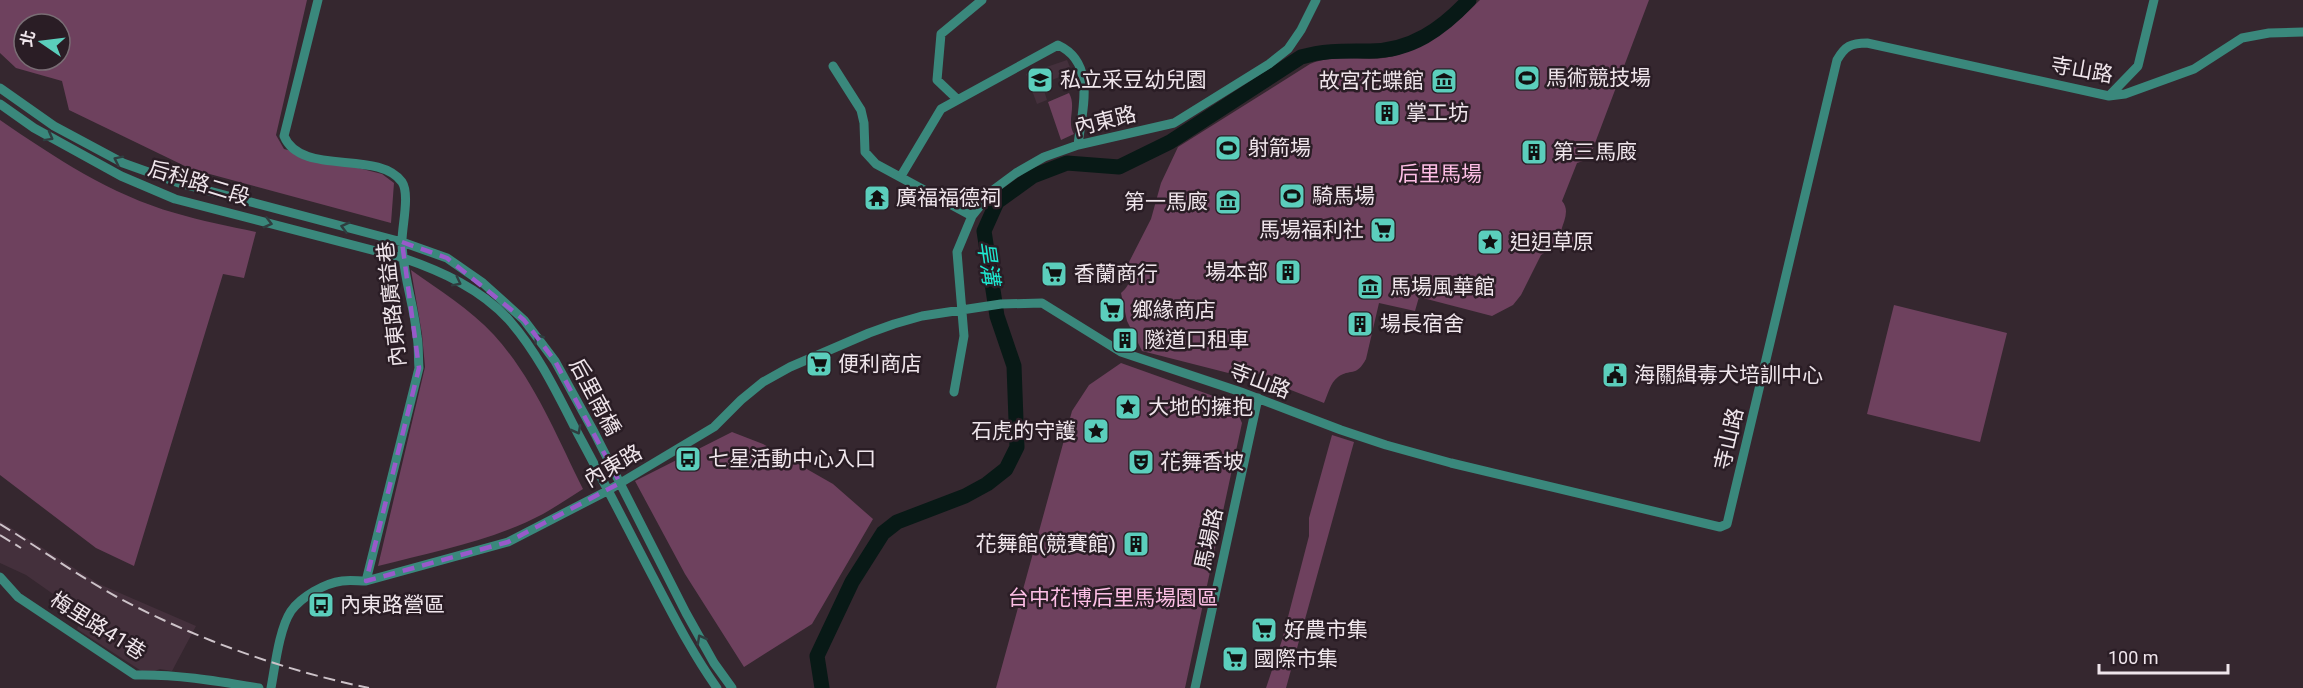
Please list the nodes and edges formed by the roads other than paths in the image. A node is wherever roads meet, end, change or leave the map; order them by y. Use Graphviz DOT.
graph roads {
  1 [pos="318,0"];
  2 [pos="982,0"];
  3 [pos="1316,0"];
  4 [pos="2154,0"];
  5 [pos="2303,32"];
  6 [pos="833,66"];
  7 [pos="0,88"];
  8 [pos="2109,96"];
  9 [pos="957,99"];
  10 [pos="0,104"];
  11 [pos="1078,145"];
  12 [pos="901,176"];
  13 [pos="972,216"];
  14 [pos="402,242"];
  15 [pos="403,258"];
  16 [pos="982,307"];
  17 [pos="961,310"];
  18 [pos="954,392"];
  19 [pos="1258,398"];
  20 [pos="0,577"];
  21 [pos="366,581"];
  22 [pos="161,677"];
  23 [pos="159,688"];
  24 [pos="259,688"];
  25 [pos="271,688"];
  26 [pos="717,688"];
  27 [pos="732,688"];
  28 [pos="1195,688"];
  1 -- 14 [label="street, 內東路廣益巷"];
  2 -- 9 [label="street"];
  3 -- 11 [label="street, 內東路"];
  4 -- 8 [label="street"];
  5 -- 8 [label="street, 寺山路"];
  6 -- 12 [label="street"];
  14 -- 7 [label="street, 后科路二段, one-way"];
  8 -- 19 [label="street, 寺山路"];
  9 -- 11 [label="street"];
  9 -- 12 [label="street"];
  10 -- 15 [label="street, 后科路二段, one-way"];
  11 -- 13 [label="street, 內東路"];
  12 -- 13 [label="street"];
  13 -- 17 [label="street, 內東路"];
  14 -- 15 [label="street, 內東路廣益巷"];
  27 -- 14 [label="street, 后里南橋, one-way"];
  15 -- 21 [label="street, 內東路廣益巷"];
  15 -- 26 [label="street, 后里南橋, one-way"];
  16 -- 17 [label="street, 內東路"];
  16 -- 19 [label="street, 寺山路"];
  17 -- 18 [label="street"];
  17 -- 21 [label="street, 內東路"];
  19 -- 28 [label="street, 馬場路"];
  20 -- 22 [label="street, 梅里路41巷"];
  21 -- 25 [label="street, 內東路"];
  22 -- 23 [label="street"];
  22 -- 24 [label="street, 梅里路41巷"];
}
